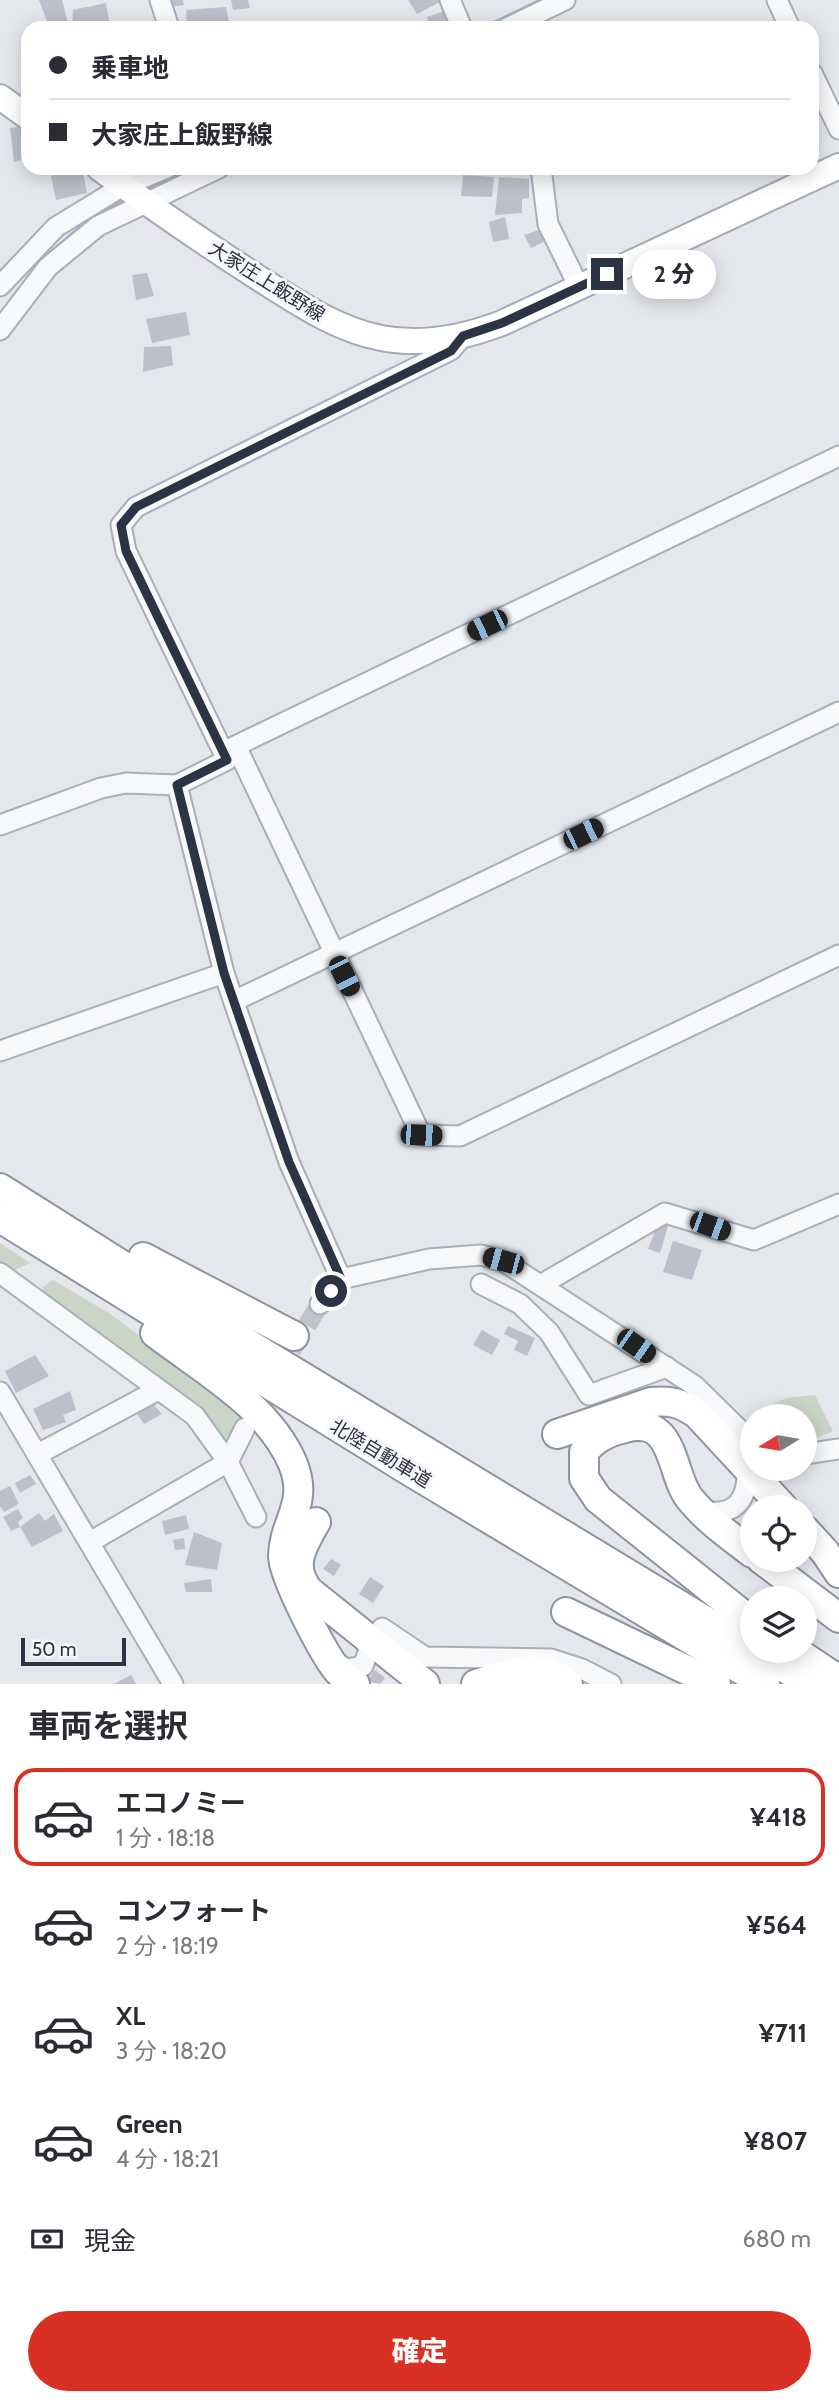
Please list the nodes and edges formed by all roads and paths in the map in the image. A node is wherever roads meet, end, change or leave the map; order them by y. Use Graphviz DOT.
graph roads {
  1 [pos="160,0"];
  2 [pos="450,0"];
  3 [pos="565,0"];
  4 [pos="777,0"];
  5 [pos="167,21"];
  6 [pos="459,21"];
  7 [pos="522,21"];
  8 [pos="787,21"];
  9 [pos="819,88"];
  10 [pos="0,97"];
  11 [pos="21,112"];
  12 [pos="839,129"];
  13 [pos="839,166"];
  14 [pos="109,175"];
  15 [pos="158,175"];
  16 [pos="196,175"];
  17 [pos="542,175"];
  18 [pos="135,194"];
  19 [pos="0,286"];
  20 [pos="579,287"];
  21 [pos="0,330"];
  22 [pos="463,336"];
  23 [pos="839,456"];
  24 [pos="839,712"];
  25 [pos="230,749"];
  26 [pos="177,785"];
  27 [pos="0,825"];
  28 [pos="333,954"];
  29 [pos="839,955"];
  30 [pos="224,973"];
  31 [pos="234,1001"];
  32 [pos="0,1051"];
  33 [pos="0,1178"];
  34 [pos="0,1188"];
  35 [pos="839,1204"];
  36 [pos="0,1218"];
  37 [pos="0,1226"];
  38 [pos="0,1273"];
  39 [pos="341,1279"];
  40 [pos="481,1284"];
  41 [pos="542,1284"];
  42 [pos="320,1304"];
  43 [pos="294,1336"];
  44 [pos="667,1367"];
  45 [pos="159,1390"];
  46 [pos="0,1392"];
  47 [pos="551,1424"];
  48 [pos="245,1428"];
  49 [pos="740,1442"];
  50 [pos="740,1448"];
  51 [pos="839,1449"];
  52 [pos="817,1452"];
  53 [pos="38,1454"];
  54 [pos="228,1462"];
  55 [pos="747,1481"];
  56 [pos="701,1511"];
  57 [pos="256,1517"];
  58 [pos="324,1530"];
  59 [pos="740,1541"];
  60 [pos="90,1542"];
  61 [pos="817,1543"];
  62 [pos="780,1572"];
  63 [pos="839,1573"];
  64 [pos="566,1612"];
  65 [pos="740,1612"];
  66 [pos="839,1618"];
  67 [pos="373,1632"];
  68 [pos="740,1641"];
  69 [pos="330,1658"];
  70 [pos="784,1663"];
  71 [pos="806,1663"];
  72 [pos="821,1680"];
  73 [pos="173,1684"];
  74 [pos="355,1684"];
  75 [pos="424,1684"];
  76 [pos="476,1684"];
  77 [pos="523,1684"];
  78 [pos="549,1684"];
  79 [pos="568,1684"];
  80 [pos="611,1684"];
  81 [pos="716,1684"];
  82 [pos="765,1684"];
  1 -- 5 [label="street"];
  2 -- 6 [label="street"];
  3 -- 7 [label="street"];
  4 -- 8 [label="street"];
  9 -- 12 [label="street"];
  10 -- 11 [label="main road"];
  13 -- 20 [label="main road, 大家庄上飯野線"];
  14 -- 18 [label="main road, 大家庄上飯野線"];
  15 -- 18 [label="street"];
  16 -- 18 [label="street"];
  17 -- 20 [label="street"];
  18 -- 19 [label="street"];
  18 -- 21 [label="street"];
  18 -- 22 [label="main road, 大家庄上飯野線"];
  20 -- 22 [label="main road, 大家庄上飯野線"];
  22 -- 25 [label="street"];
  23 -- 25 [label="street"];
  24 -- 28 [label="street"];
  25 -- 26 [label="street"];
  25 -- 28 [label="street"];
  26 -- 27 [label="street"];
  26 -- 30 [label="street"];
  28 -- 29 [label="street"];
  28 -- 31 [label="street"];
  30 -- 31 [label="street"];
  30 -- 32 [label="street"];
  31 -- 39 [label="street"];
  33 -- 43 [label="highway"];
  34 -- 68 [label="highway, 北陸自動車道"];
  35 -- 41 [label="street"];
  36 -- 82 [label="highway, 北陸自動車道"];
  37 -- 69 [label="highway"];
  38 -- 45 [label="street"];
  39 -- 41 [label="street"];
  39 -- 42 [label="street"];
  40 -- 44 [label="street"];
  41 -- 44 [label="street"];
  44 -- 49 [label="street"];
  45 -- 53 [label="street"];
  45 -- 54 [label="street"];
  46 -- 53 [label="street"];
  47 -- 50 [label="highway"];
  48 -- 54 [label="street"];
  51 -- 52 [label="street"];
  53 -- 60 [label="street"];
  54 -- 57 [label="street"];
  54 -- 60 [label="street"];
  55 -- 56 [label="street"];
  56 -- 59 [label="highway"];
  56 -- 65 [label="highway"];
  58 -- 67 [label="highway"];
  60 -- 73 [label="street"];
  61 -- 63 [label="highway"];
  62 -- 66 [label="highway"];
  64 -- 81 [label="highway"];
  67 -- 69 [label="street"];
  67 -- 75 [label="highway"];
  67 -- 80 [label="street"];
  69 -- 74 [label="highway"];
  70 -- 72 [label="highway, 北陸自動車道"];
  71 -- 72 [label="highway"];
  76 -- 79 [label="highway"];
  77 -- 78 [label="highway"];
}
